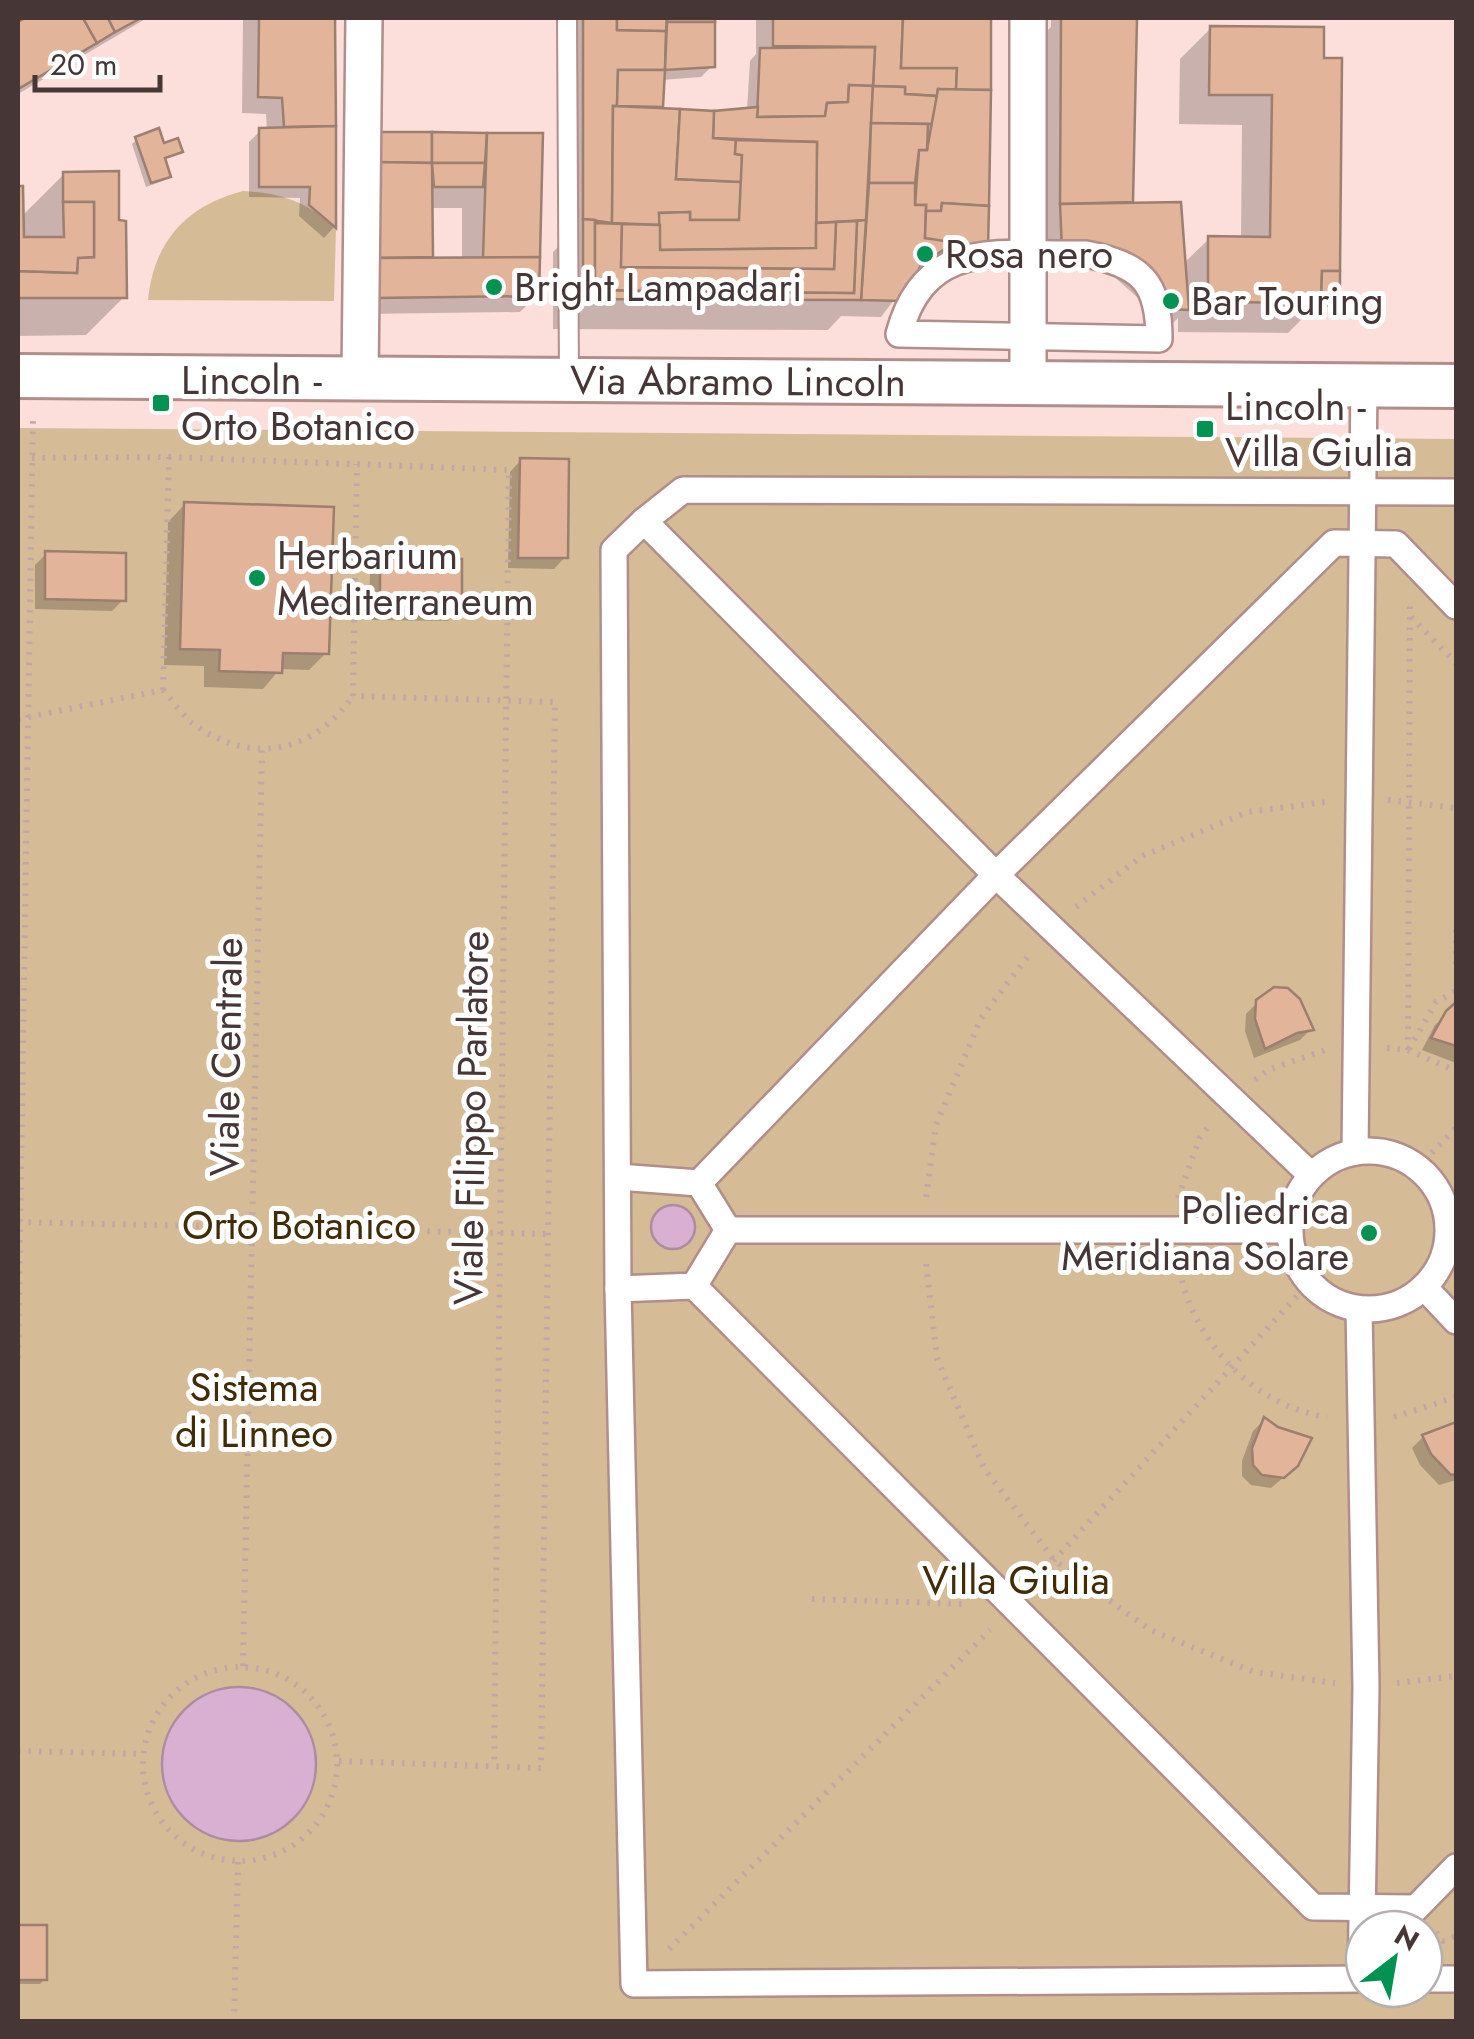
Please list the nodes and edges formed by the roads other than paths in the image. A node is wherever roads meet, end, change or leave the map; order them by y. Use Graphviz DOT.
graph roads {
  1 [pos="364,18"];
  2 [pos="567,18"];
  3 [pos="1028,18"];
  4 [pos="1026,256"];
  5 [pos="1027,334"];
  6 [pos="25,376"];
  7 [pos="360,378"];
  8 [pos="569,378"];
  9 [pos="1028,382"];
  10 [pos="1364,385"];
  11 [pos="1456,386"];
  12 [pos="1364,491"];
  13 [pos="1456,492"];
  14 [pos="644,521"];
  15 [pos="1364,544"];
  16 [pos="1456,606"];
  17 [pos="996,875"];
  18 [pos="1355,1152"];
  19 [pos="1311,1175"];
  20 [pos="618,1178"];
  21 [pos="698,1183"];
  22 [pos="1452,1229"];
  23 [pos="728,1230"];
  24 [pos="1289,1230"];
  25 [pos="694,1286"];
  26 [pos="1424,1287"];
  27 [pos="618,1289"];
  28 [pos="1359,1309"];
  29 [pos="1456,1322"];
  30 [pos="1456,1868"];
  31 [pos="1361,1906"];
  32 [pos="1361,1909"];
  33 [pos="1344,1979"];
  1 -- 7 [label="street"];
  2 -- 8 [label="lane"];
  3 -- 4 [label="street"];
  4 -- 5 [label="street"];
  4 -- 5 [label="street"];
  4 -- 5 [label="street"];
  5 -- 9 [label="street"];
  6 -- 7 [label="street, Via Abramo Lincoln"];
  7 -- 8 [label="street, Via Abramo Lincoln"];
  8 -- 9 [label="street, Via Abramo Lincoln"];
  9 -- 10 [label="street, Via Abramo Lincoln"];
  10 -- 11 [label="street, Via Abramo Lincoln"];
  10 -- 12 [label="street"];
  12 -- 13 [label="street"];
  12 -- 14 [label="street"];
  12 -- 15 [label="street"];
  14 -- 17 [label="street"];
  14 -- 20 [label="street"];
  15 -- 16 [label="street"];
  15 -- 17 [label="street"];
  15 -- 18 [label="street"];
  17 -- 19 [label="street"];
  17 -- 21 [label="street"];
  18 -- 19 [label="street"];
  18 -- 22 [label="street"];
  19 -- 24 [label="street"];
  20 -- 21 [label="street"];
  20 -- 27 [label="street"];
  21 -- 23 [label="street"];
  22 -- 26 [label="street"];
  23 -- 24 [label="street"];
  23 -- 25 [label="street"];
  24 -- 28 [label="street"];
  25 -- 27 [label="street"];
  25 -- 31 [label="street"];
  26 -- 28 [label="street"];
  26 -- 29 [label="street"];
  27 -- 33 [label="street"];
  28 -- 31 [label="street"];
  30 -- 31 [label="street"];
  31 -- 32 [label="street"];
}
